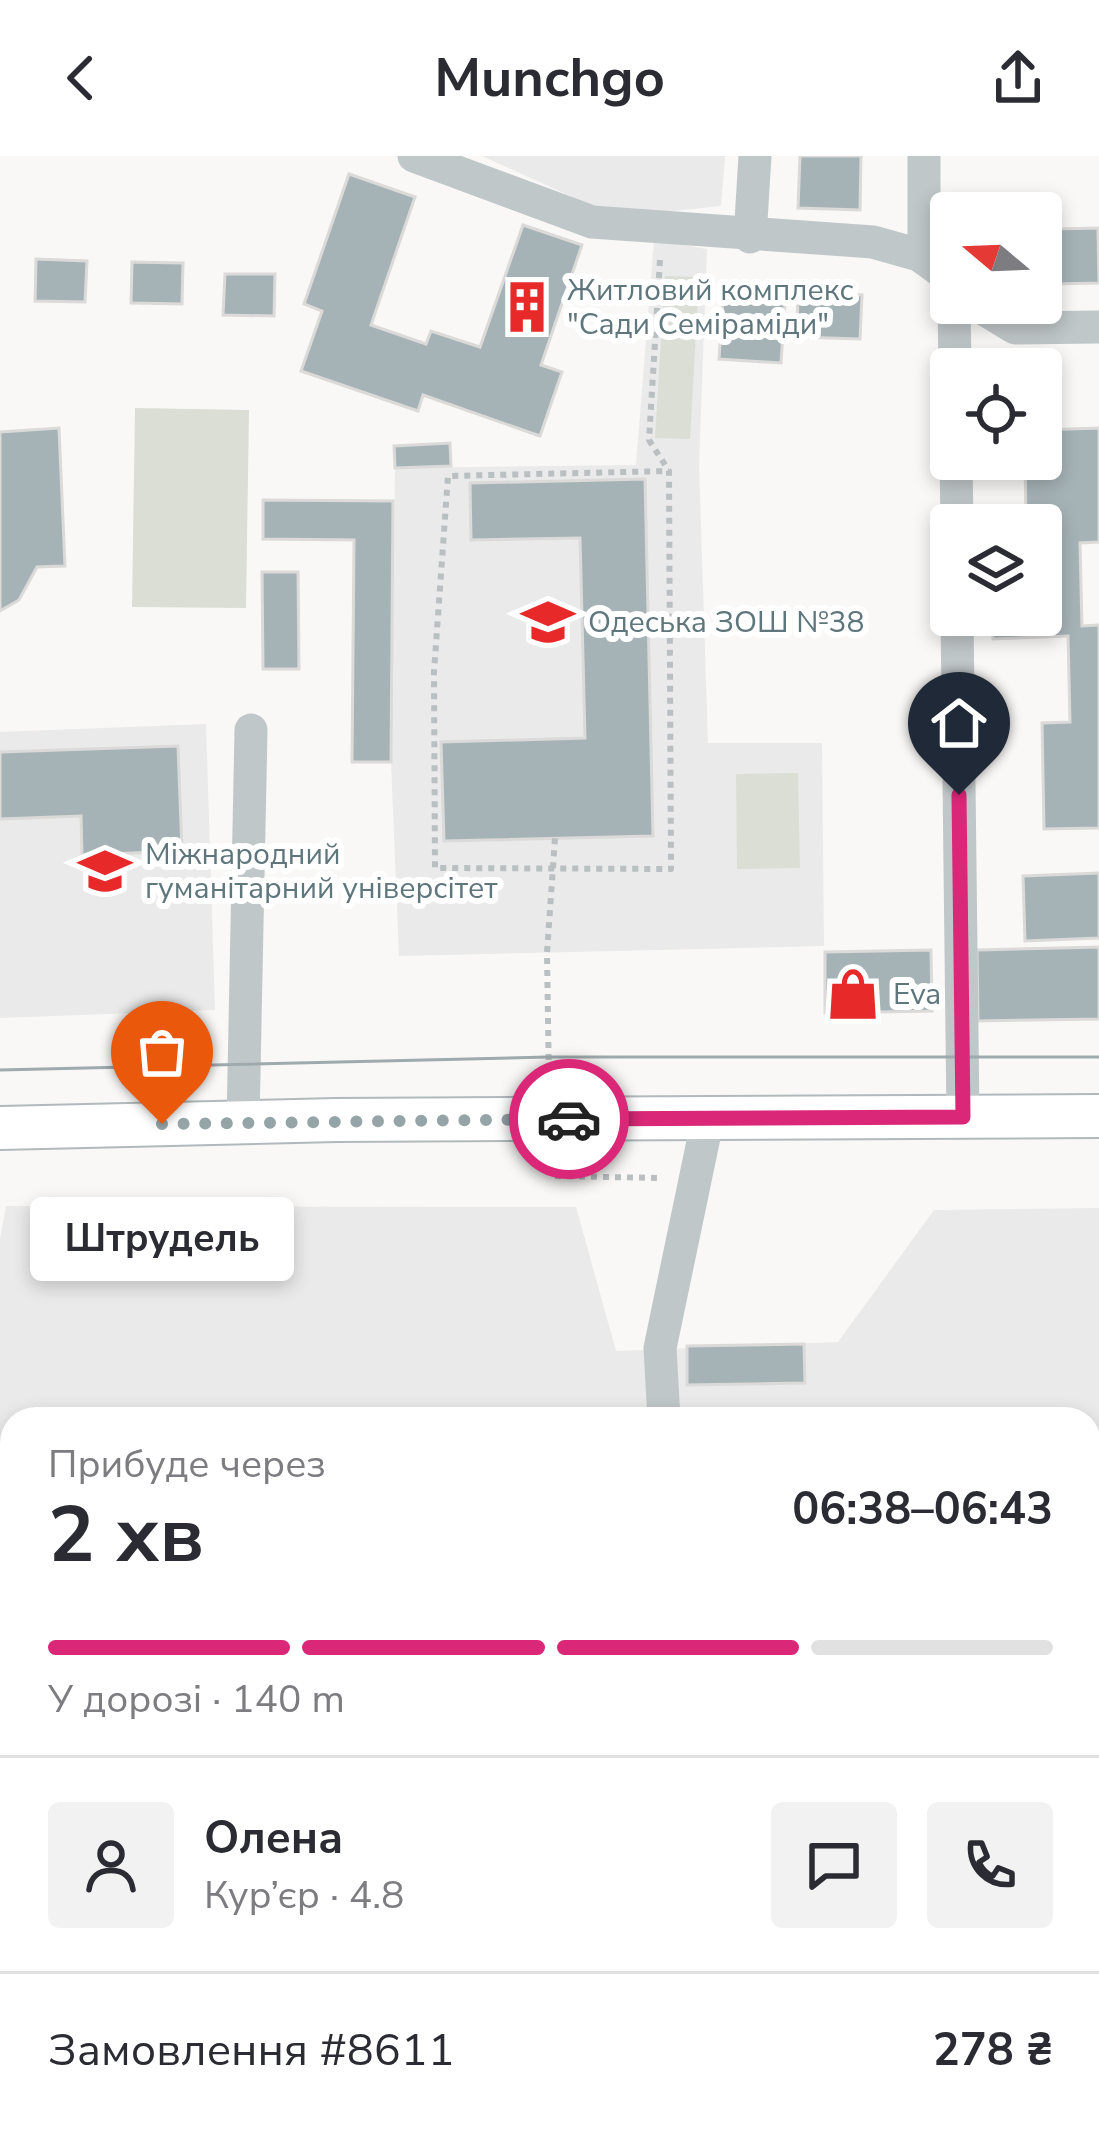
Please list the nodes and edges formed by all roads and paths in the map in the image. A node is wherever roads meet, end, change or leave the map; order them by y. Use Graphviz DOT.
graph roads {
  1 [pos="414,156"];
  2 [pos="755,156"];
  3 [pos="924,156"];
  4 [pos="930,204"];
  5 [pos="677,227"];
  6 [pos="750,237"];
  7 [pos="930,265"];
  8 [pos="1008,324"];
  9 [pos="1099,327"];
  10 [pos="669,471"];
  11 [pos="958,636"];
  12 [pos="251,730"];
  13 [pos="555,838"];
  14 [pos="552,873"];
  15 [pos="1099,1116"];
  16 [pos="963,1117"];
  17 [pos="708,1118"];
  18 [pos="550,1119"];
  19 [pos="243,1122"];
  20 [pos="0,1128"];
  21 [pos="696,1178"];
  22 [pos="663,1407"];
  1 -- 5 [label="street"];
  2 -- 6 [label="street"];
  3 -- 4 [label="street"];
  5 -- 6 [label="street"];
  5 -- 10 [label="path"];
  6 -- 7 [label="street"];
  8 -- 9 [label="street"];
  10 -- 14 [label="path"];
  10 -- 14 [label="path"];
  11 -- 16 [label="street"];
  12 -- 19 [label="street"];
  13 -- 14 [label="path"];
  14 -- 18 [label="path"];
  15 -- 16 [label="main road"];
  16 -- 17 [label="main road"];
  17 -- 18 [label="main road"];
  17 -- 21 [label="street"];
  18 -- 19 [label="main road"];
  18 -- 21 [label="path"];
  19 -- 20 [label="main road"];
  21 -- 22 [label="street"];
}
